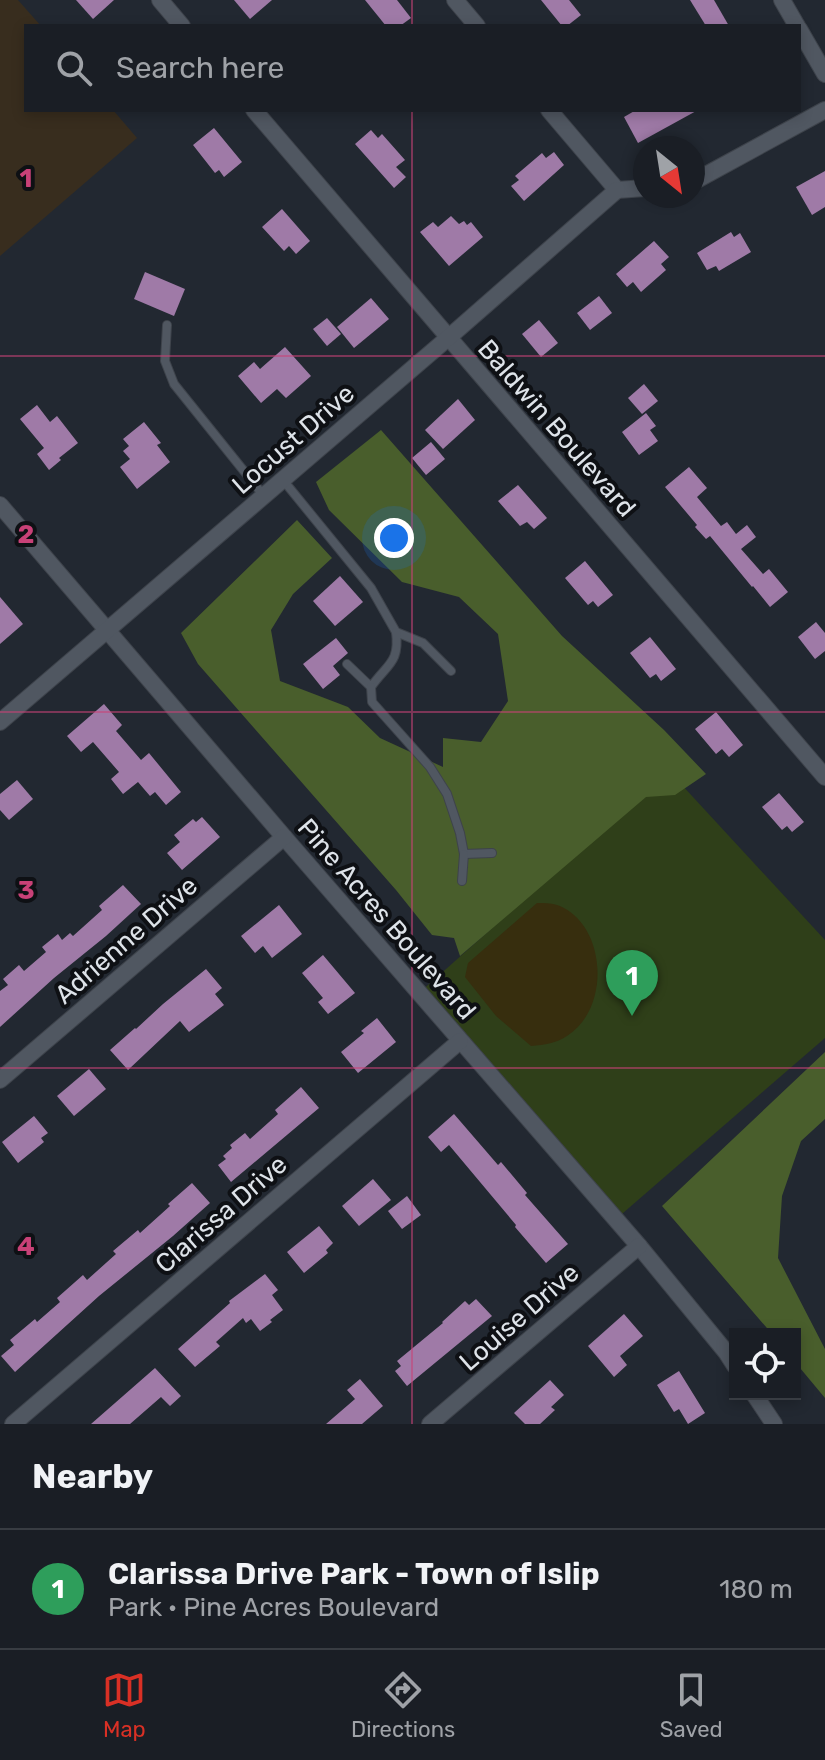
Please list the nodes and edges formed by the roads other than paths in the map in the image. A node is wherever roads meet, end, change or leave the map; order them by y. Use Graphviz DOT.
graph roads {
  1 [pos="160,0"];
  2 [pos="455,0"];
  3 [pos="782,0"];
  4 [pos="180,24"];
  5 [pos="475,24"];
  6 [pos="796,24"];
  7 [pos="801,33"];
  8 [pos="825,74"];
  9 [pos="825,110"];
  10 [pos="256,112"];
  11 [pos="551,112"];
  12 [pos="705,175"];
  13 [pos="633,189"];
  14 [pos="617,190"];
  15 [pos="167,325"];
  16 [pos="448,338"];
  17 [pos="283,479"];
  18 [pos="264,496"];
  19 [pos="0,505"];
  20 [pos="107,630"];
  21 [pos="396,632"];
  22 [pos="347,664"];
  23 [pos="451,671"];
  24 [pos="371,687"];
  25 [pos="0,722"];
  26 [pos="825,777"];
  27 [pos="284,837"];
  28 [pos="492,853"];
  29 [pos="464,854"];
  30 [pos="462,881"];
  31 [pos="460,1041"];
  32 [pos="0,1080"];
  33 [pos="639,1246"];
  34 [pos="729,1357"];
  35 [pos="758,1400"];
  36 [pos="13,1424"];
  37 [pos="430,1424"];
  38 [pos="774,1424"];
  1 -- 4 [label="street"];
  2 -- 5 [label="street"];
  3 -- 6 [label="street"];
  7 -- 8 [label="street"];
  9 -- 12 [label="street"];
  10 -- 16 [label="street, Baldwin Boulevard"];
  11 -- 14 [label="street"];
  13 -- 14 [label="street"];
  14 -- 16 [label="street, Locust Drive"];
  15 -- 18 [label="lane"];
  16 -- 17 [label="street, Locust Drive"];
  16 -- 26 [label="street, Baldwin Boulevard"];
  17 -- 18 [label="street, Locust Drive"];
  17 -- 21 [label="lane"];
  18 -- 20 [label="street, Locust Drive"];
  19 -- 20 [label="street, Pine Acres Boulevard"];
  20 -- 25 [label="street, Locust Drive"];
  20 -- 27 [label="street, Pine Acres Boulevard"];
  21 -- 23 [label="lane"];
  21 -- 24 [label="lane"];
  22 -- 24 [label="lane"];
  24 -- 29 [label="lane"];
  27 -- 31 [label="street, Pine Acres Boulevard"];
  27 -- 32 [label="street, Adrienne Drive"];
  28 -- 29 [label="lane"];
  29 -- 30 [label="lane"];
  31 -- 33 [label="street, Pine Acres Boulevard"];
  31 -- 36 [label="street, Clarissa Drive"];
  33 -- 34 [label="street, Pine Acres Boulevard"];
  33 -- 37 [label="street, Louise Drive"];
  35 -- 38 [label="street"];
}
